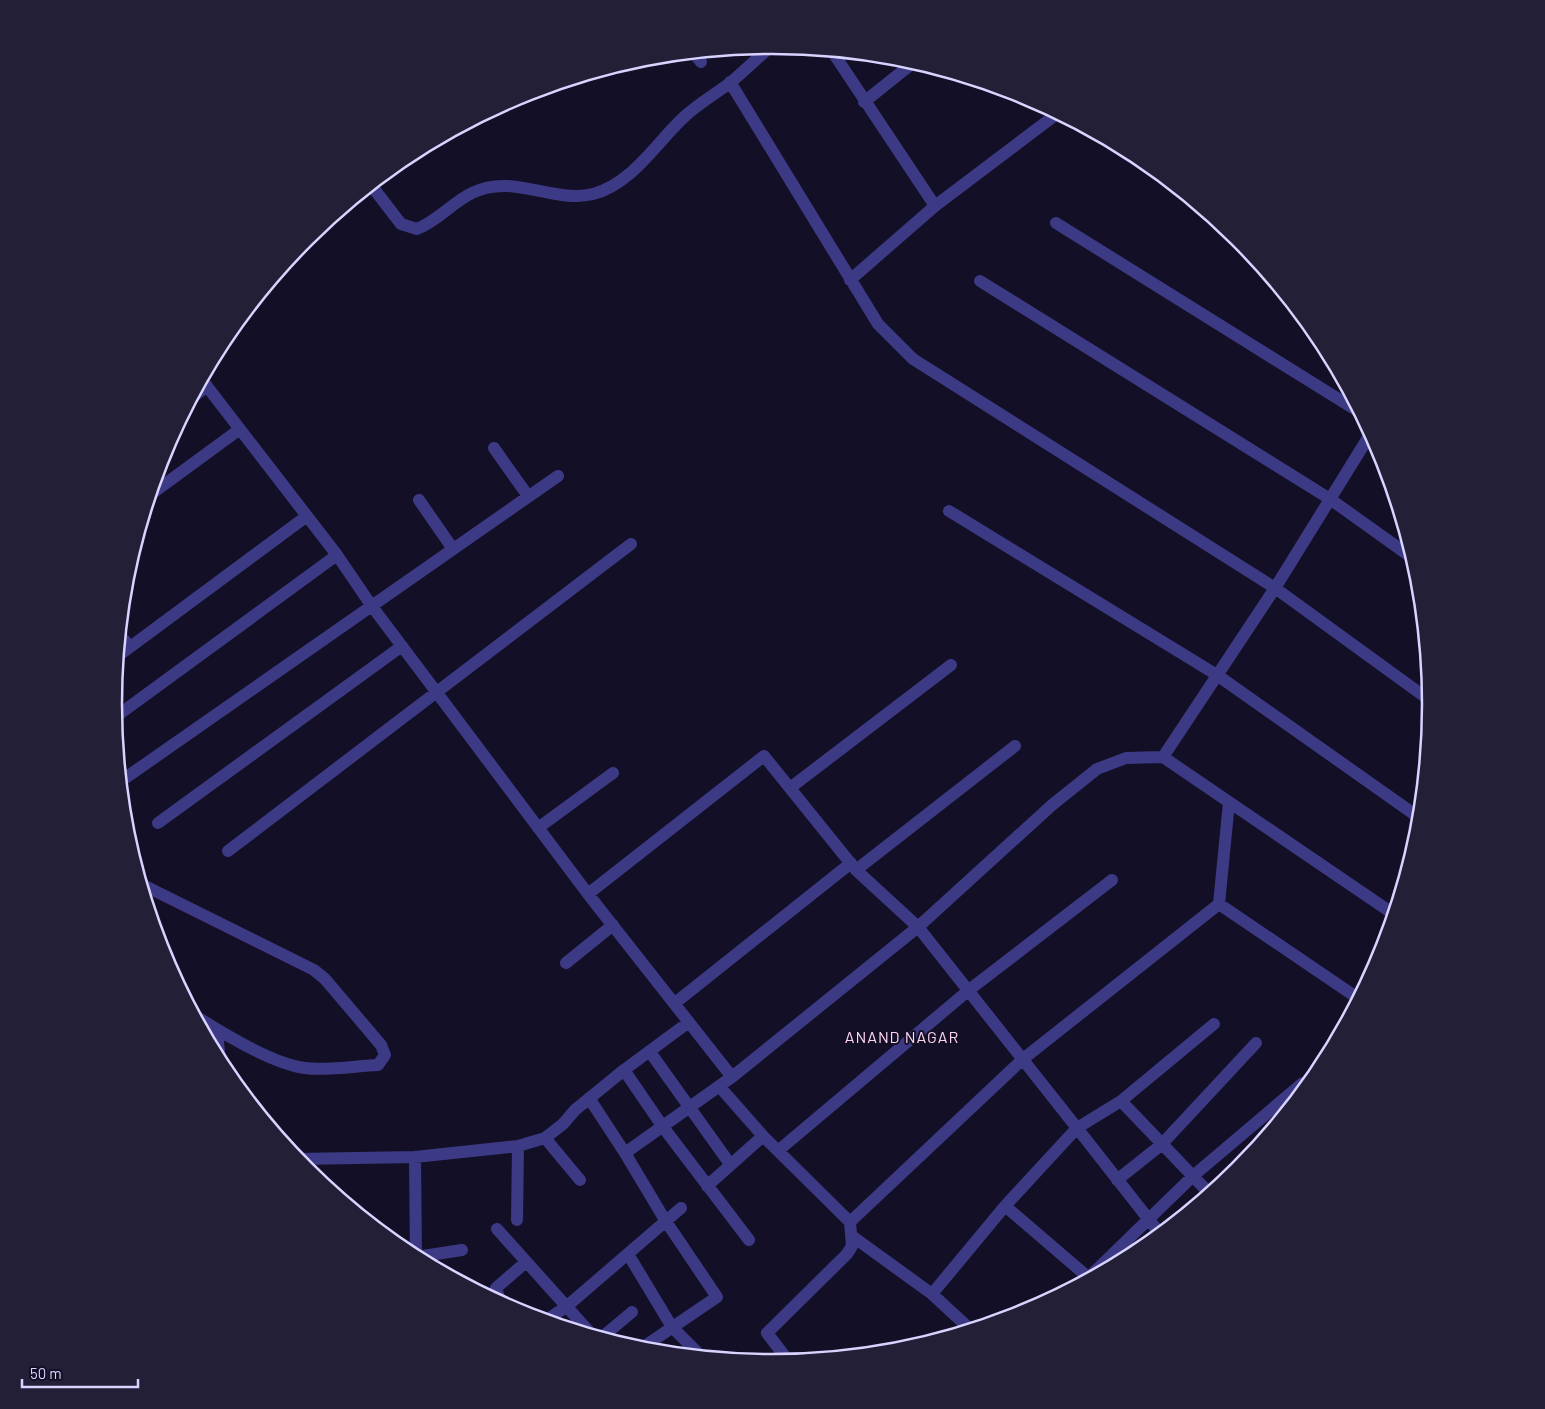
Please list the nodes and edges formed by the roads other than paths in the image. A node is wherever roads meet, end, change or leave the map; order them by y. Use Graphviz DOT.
graph roads {
  1 [pos="762,54"];
  2 [pos="836,57"];
  3 [pos="907,68"];
  4 [pos="730,82"];
  5 [pos="864,102"];
  6 [pos="1052,117"];
  7 [pos="374,189"];
  8 [pos="935,206"];
  9 [pos="1056,223"];
  10 [pos="850,280"];
  11 [pos="980,281"];
  12 [pos="206,384"];
  13 [pos="1350,406"];
  14 [pos="240,429"];
  15 [pos="1367,440"];
  16 [pos="494,448"];
  17 [pos="558,476"];
  18 [pos="158,489"];
  19 [pos="528,496"];
  20 [pos="1330,499"];
  21 [pos="419,500"];
  22 [pos="949,511"];
  23 [pos="307,516"];
  24 [pos="631,544"];
  25 [pos="453,549"];
  26 [pos="1405,553"];
  27 [pos="337,555"];
  28 [pos="1276,588"];
  29 [pos="371,605"];
  30 [pos="125,641"];
  31 [pos="402,646"];
  32 [pos="130,647"];
  33 [pos="124,652"];
  34 [pos="951,665"];
  35 [pos="1218,675"];
  36 [pos="436,690"];
  37 [pos="1423,695"];
  38 [pos="122,712"];
  39 [pos="1015,746"];
  40 [pos="1162,757"];
  41 [pos="613,773"];
  42 [pos="126,777"];
  43 [pos="790,788"];
  44 [pos="1229,802"];
  45 [pos="1414,814"];
  46 [pos="158,823"];
  47 [pos="538,828"];
  48 [pos="228,851"];
  49 [pos="853,867"];
  50 [pos="1112,880"];
  51 [pos="148,888"];
  52 [pos="588,894"];
  53 [pos="1219,904"];
  54 [pos="1390,911"];
  55 [pos="613,926"];
  56 [pos="918,927"];
  57 [pos="566,963"];
  58 [pos="969,990"];
  59 [pos="1354,996"];
  60 [pos="675,1003"];
  61 [pos="205,1022"];
  62 [pos="689,1022"];
  63 [pos="1214,1024"];
  64 [pos="217,1030"];
  65 [pos="1256,1043"];
  66 [pos="218,1045"];
  67 [pos="650,1052"];
  68 [pos="1023,1059"];
  69 [pos="624,1070"];
  70 [pos="732,1077"];
  71 [pos="1300,1085"];
  72 [pos="719,1086"];
  73 [pos="589,1098"];
  74 [pos="1121,1101"];
  75 [pos="690,1107"];
  76 [pos="663,1127"];
  77 [pos="1077,1128"];
  78 [pos="763,1136"];
  79 [pos="545,1138"];
  80 [pos="1160,1145"];
  81 [pos="518,1146"];
  82 [pos="778,1150"];
  83 [pos="626,1153"];
  84 [pos="415,1156"];
  85 [pos="306,1159"];
  86 [pos="730,1164"];
  87 [pos="1193,1176"];
  88 [pos="580,1180"];
  89 [pos="1117,1180"];
  90 [pos="707,1186"];
  91 [pos="1206,1190"];
  92 [pos="1005,1206"];
  93 [pos="681,1208"];
  94 [pos="517,1220"];
  95 [pos="665,1220"];
  96 [pos="1149,1221"];
  97 [pos="850,1222"];
  98 [pos="496,1228"];
  99 [pos="1157,1230"];
  100 [pos="852,1236"];
  101 [pos="749,1240"];
  102 [pos="416,1249"];
  103 [pos="462,1250"];
  104 [pos="628,1254"];
  105 [pos="426,1255"];
  106 [pos="526,1262"];
  107 [pos="1100,1267"];
  108 [pos="1082,1276"];
  109 [pos="498,1294"];
  110 [pos="932,1294"];
  111 [pos="566,1307"];
  112 [pos="632,1312"];
  113 [pos="551,1317"];
  114 [pos="966,1326"];
  115 [pos="584,1327"];
  116 [pos="672,1327"];
  117 [pos="606,1334"];
  118 [pos="648,1343"];
  119 [pos="696,1351"];
  120 [pos="784,1355"];
  1 -- 4 [label="street"];
  2 -- 5 [label="street"];
  3 -- 5 [label="street"];
  4 -- 7 [label="street"];
  4 -- 10 [label="street"];
  5 -- 8 [label="street"];
  6 -- 8 [label="street"];
  8 -- 10 [label="street"];
  9 -- 13 [label="street"];
  10 -- 28 [label="street"];
  11 -- 20 [label="street"];
  12 -- 14 [label="street"];
  14 -- 18 [label="street"];
  14 -- 23 [label="street"];
  15 -- 20 [label="street"];
  16 -- 19 [label="street"];
  17 -- 19 [label="street"];
  19 -- 25 [label="street"];
  20 -- 26 [label="street"];
  20 -- 28 [label="street"];
  21 -- 25 [label="street"];
  22 -- 35 [label="street"];
  23 -- 27 [label="street"];
  23 -- 32 [label="street"];
  24 -- 36 [label="street"];
  25 -- 29 [label="street"];
  27 -- 29 [label="street"];
  27 -- 38 [label="street"];
  28 -- 35 [label="street"];
  28 -- 37 [label="street"];
  29 -- 31 [label="street"];
  29 -- 42 [label="street"];
  30 -- 32 [label="street"];
  31 -- 36 [label="street"];
  31 -- 46 [label="street"];
  32 -- 33 [label="street"];
  34 -- 43 [label="street"];
  35 -- 40 [label="street"];
  35 -- 45 [label="street"];
  36 -- 47 [label="street"];
  36 -- 48 [label="street"];
  39 -- 49 [label="street"];
  40 -- 44 [label="street"];
  40 -- 56 [label="street"];
  41 -- 47 [label="street"];
  43 -- 49 [label="street"];
  43 -- 52 [label="street"];
  44 -- 53 [label="street"];
  44 -- 54 [label="street"];
  47 -- 52 [label="street"];
  49 -- 56 [label="street"];
  49 -- 60 [label="street"];
  50 -- 58 [label="street"];
  51 -- 64 [label="street"];
  52 -- 55 [label="street"];
  53 -- 59 [label="street"];
  53 -- 68 [label="street"];
  55 -- 57 [label="street"];
  55 -- 60 [label="street"];
  56 -- 58 [label="street"];
  56 -- 70 [label="street"];
  58 -- 68 [label="street"];
  58 -- 82 [label="street"];
  60 -- 62 [label="street"];
  61 -- 64 [label="street"];
  62 -- 67 [label="street"];
  62 -- 70 [label="street"];
  63 -- 74 [label="street"];
  64 -- 66 [label="street"];
  65 -- 80 [label="street"];
  67 -- 69 [label="street"];
  67 -- 75 [label="street"];
  68 -- 77 [label="street"];
  68 -- 97 [label="street"];
  69 -- 73 [label="street"];
  69 -- 76 [label="street"];
  70 -- 72 [label="street"];
  71 -- 87 [label="street"];
  72 -- 75 [label="street"];
  72 -- 78 [label="street"];
  73 -- 79 [label="street"];
  73 -- 83 [label="street"];
  74 -- 77 [label="street"];
  74 -- 80 [label="street"];
  75 -- 76 [label="street"];
  75 -- 86 [label="street"];
  76 -- 83 [label="street"];
  76 -- 90 [label="street"];
  77 -- 89 [label="street"];
  77 -- 92 [label="street"];
  78 -- 82 [label="street"];
  78 -- 86 [label="street"];
  79 -- 81 [label="street"];
  79 -- 88 [label="street"];
  80 -- 87 [label="street"];
  80 -- 89 [label="street"];
  81 -- 84 [label="street"];
  81 -- 94 [label="street"];
  82 -- 97 [label="street"];
  83 -- 95 [label="street"];
  84 -- 85 [label="street"];
  84 -- 102 [label="street"];
  86 -- 90 [label="street"];
  87 -- 91 [label="street"];
  87 -- 96 [label="street"];
  89 -- 96 [label="street"];
  90 -- 101 [label="street"];
  92 -- 108 [label="street"];
  92 -- 110 [label="street"];
  93 -- 95 [label="street"];
  95 -- 104 [label="street"];
  95 -- 116 [label="street"];
  96 -- 99 [label="street"];
  96 -- 107 [label="street"];
  97 -- 100 [label="street"];
  98 -- 106 [label="street"];
  100 -- 110 [label="street"];
  100 -- 120 [label="street"];
  103 -- 105 [label="street"];
  104 -- 111 [label="street"];
  104 -- 116 [label="street"];
  106 -- 109 [label="street"];
  106 -- 111 [label="street"];
  110 -- 114 [label="street"];
  111 -- 113 [label="street"];
  111 -- 115 [label="street"];
  112 -- 117 [label="street"];
  116 -- 118 [label="street"];
  116 -- 119 [label="street"];
}
